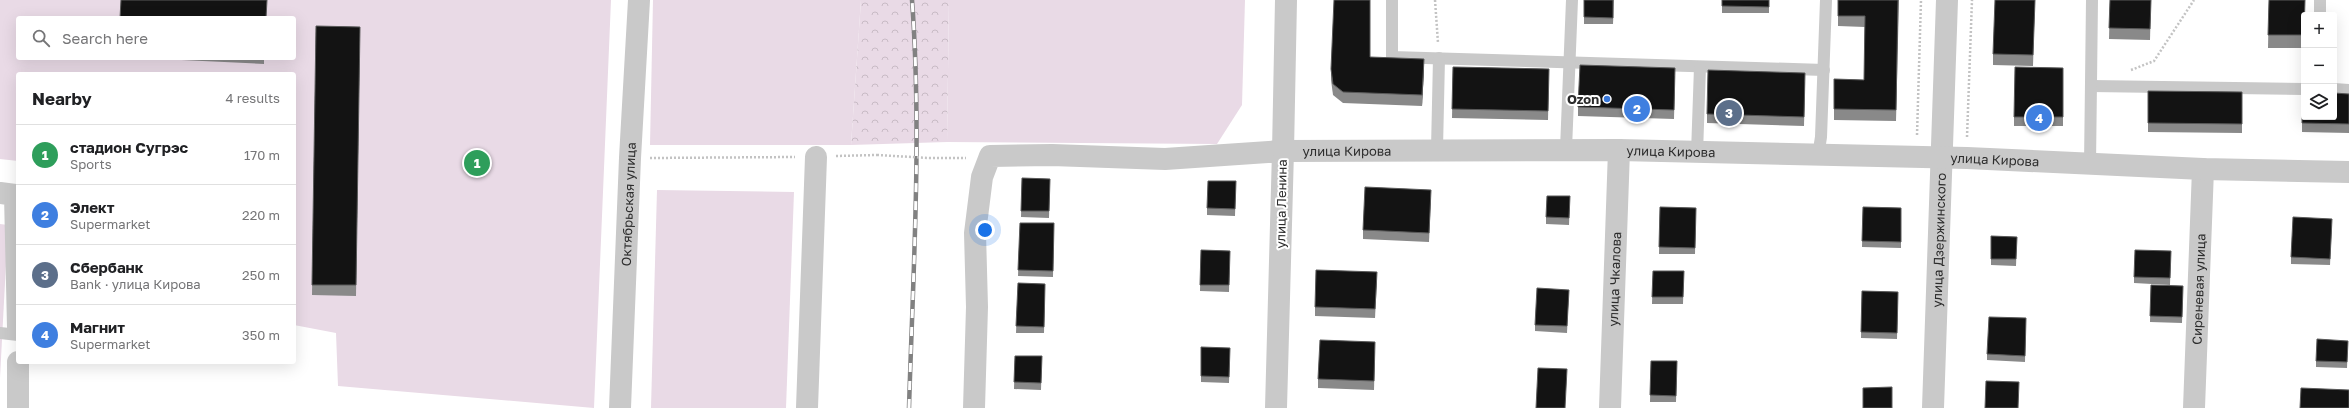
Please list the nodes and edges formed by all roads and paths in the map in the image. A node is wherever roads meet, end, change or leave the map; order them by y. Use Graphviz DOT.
graph roads {
  1 [pos="639,0"];
  2 [pos="1286,0"];
  3 [pos="1392,0"];
  4 [pos="1435,0"];
  5 [pos="1572,0"];
  6 [pos="1826,0"];
  7 [pos="1921,0"];
  8 [pos="1947,0"];
  9 [pos="1972,0"];
  10 [pos="2092,0"];
  11 [pos="2194,0"];
  12 [pos="2320,0"];
  13 [pos="2320,12"];
  14 [pos="1439,58"];
  15 [pos="1570,62"];
  16 [pos="1700,67"];
  17 [pos="1824,70"];
  18 [pos="2126,72"];
  19 [pos="2091,86"];
  20 [pos="2301,89"];
  21 [pos="2337,90"];
  22 [pos="2349,90"];
  23 [pos="1437,149"];
  24 [pos="1566,149"];
  25 [pos="1619,150"];
  26 [pos="1282,151"];
  27 [pos="1697,153"];
  28 [pos="1818,156"];
  29 [pos="816,157"];
  30 [pos="1916,157"];
  31 [pos="630,158"];
  32 [pos="967,158"];
  33 [pos="1940,158"];
  34 [pos="1967,158"];
  35 [pos="2090,165"];
  36 [pos="2203,169"];
  37 [pos="2349,172"];
  38 [pos="0,193"];
  39 [pos="16,261"];
  40 [pos="0,333"];
  41 [pos="16,335"];
  42 [pos="18,364"];
  43 [pos="18,408"];
  44 [pos="620,408"];
  45 [pos="807,408"];
  46 [pos="974,408"];
  47 [pos="1276,408"];
  48 [pos="1610,408"];
  49 [pos="1933,408"];
  50 [pos="2194,408"];
  1 -- 31 [label="street, Октябрьская улица"];
  2 -- 26 [label="street, улица Ленина"];
  3 -- 14 [label="lane"];
  4 -- 14 [label="path"];
  5 -- 15 [label="lane"];
  6 -- 17 [label="lane"];
  7 -- 30 [label="path"];
  8 -- 33 [label="street, улица Дзержинского"];
  9 -- 34 [label="path"];
  10 -- 19 [label="lane"];
  11 -- 18 [label="path"];
  12 -- 13 [label="lane"];
  14 -- 15 [label="lane"];
  14 -- 23 [label="lane"];
  15 -- 16 [label="lane"];
  15 -- 24 [label="lane"];
  16 -- 17 [label="lane"];
  16 -- 27 [label="lane"];
  17 -- 28 [label="lane"];
  19 -- 20 [label="lane"];
  19 -- 35 [label="lane"];
  21 -- 22 [label="lane"];
  23 -- 24 [label="street, улица Кирова"];
  23 -- 26 [label="street, улица Кирова"];
  24 -- 25 [label="street, улица Кирова"];
  25 -- 27 [label="street, улица Кирова"];
  25 -- 48 [label="street, улица Чкалова"];
  26 -- 46 [label="street, улица Кирова"];
  26 -- 47 [label="street, улица Ленина"];
  27 -- 28 [label="street, улица Кирова"];
  28 -- 30 [label="street, улица Кирова"];
  29 -- 31 [label="path"];
  29 -- 32 [label="path, bridge"];
  29 -- 45 [label="street"];
  30 -- 33 [label="street, улица Кирова"];
  31 -- 44 [label="street, Октябрьская улица"];
  33 -- 34 [label="street, улица Кирова"];
  33 -- 49 [label="street, улица Дзержинского"];
  34 -- 35 [label="street, улица Кирова"];
  35 -- 36 [label="street, улица Кирова"];
  36 -- 37 [label="street, улица Кирова"];
  36 -- 50 [label="street, Сиреневая улица"];
  38 -- 39 [label="street"];
  40 -- 41 [label="lane"];
  42 -- 43 [label="street"];
}
